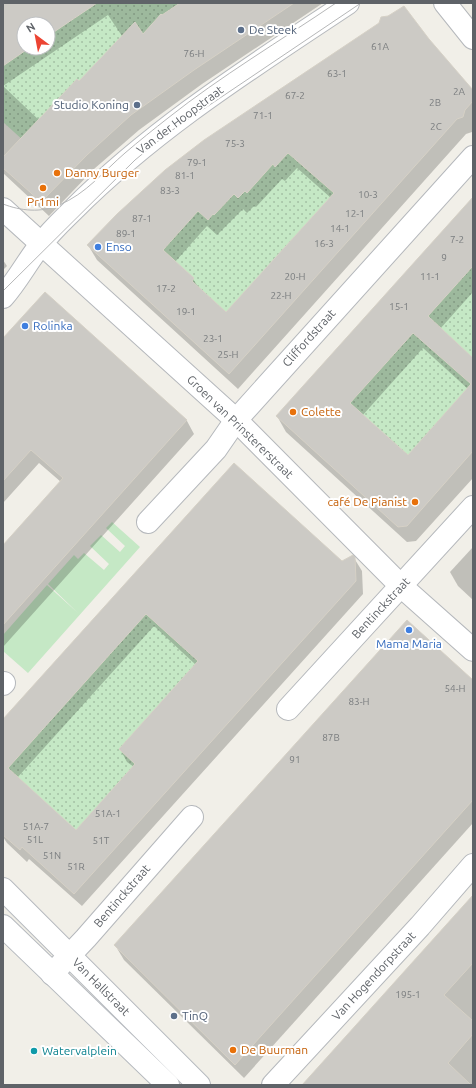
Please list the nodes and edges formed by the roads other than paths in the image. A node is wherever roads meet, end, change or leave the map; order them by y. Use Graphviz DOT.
graph roads {
  1 [pos="348,3"];
  2 [pos="446,3"];
  3 [pos="473,38"];
  4 [pos="473,157"];
  5 [pos="3,209"];
  6 [pos="42,243"];
  7 [pos="3,297"];
  8 [pos="236,420"];
  9 [pos="473,507"];
  10 [pos="148,522"];
  11 [pos="401,586"];
  12 [pos="473,650"];
  13 [pos="288,709"];
  14 [pos="192,817"];
  15 [pos="473,865"];
  16 [pos="3,889"];
  17 [pos="3,926"];
  18 [pos="70,956"];
  19 [pos="52,974"];
  20 [pos="168,1085"];
  21 [pos="199,1085"];
  22 [pos="273,1085"];
  1 -- 6 [label="street, Van der Hoopstraat"];
  2 -- 3 [label="street"];
  4 -- 8 [label="street, Cliffordstraat"];
  5 -- 6 [label="street, Groen van Prinstererstraat"];
  6 -- 7 [label="street, Van der Hoopstraat"];
  6 -- 8 [label="street, Groen van Prinstererstraat"];
  8 -- 10 [label="street, Cliffordstraat"];
  8 -- 11 [label="street, Groen van Prinstererstraat"];
  9 -- 11 [label="street, Bentinckstraat"];
  11 -- 12 [label="street, Groen van Prinstererstraat"];
  11 -- 13 [label="street, Bentinckstraat"];
  14 -- 18 [label="street, Bentinckstraat"];
  15 -- 22 [label="street, Van Hogendorpstraat"];
  16 -- 18 [label="street, Van Hallstraat"];
  17 -- 19 [label="street, Van Hallstraat"];
  18 -- 19 [label="street, Bentinckstraat"];
  18 -- 21 [label="street, Van Hallstraat"];
  19 -- 20 [label="street, Van Hallstraat"];
}
